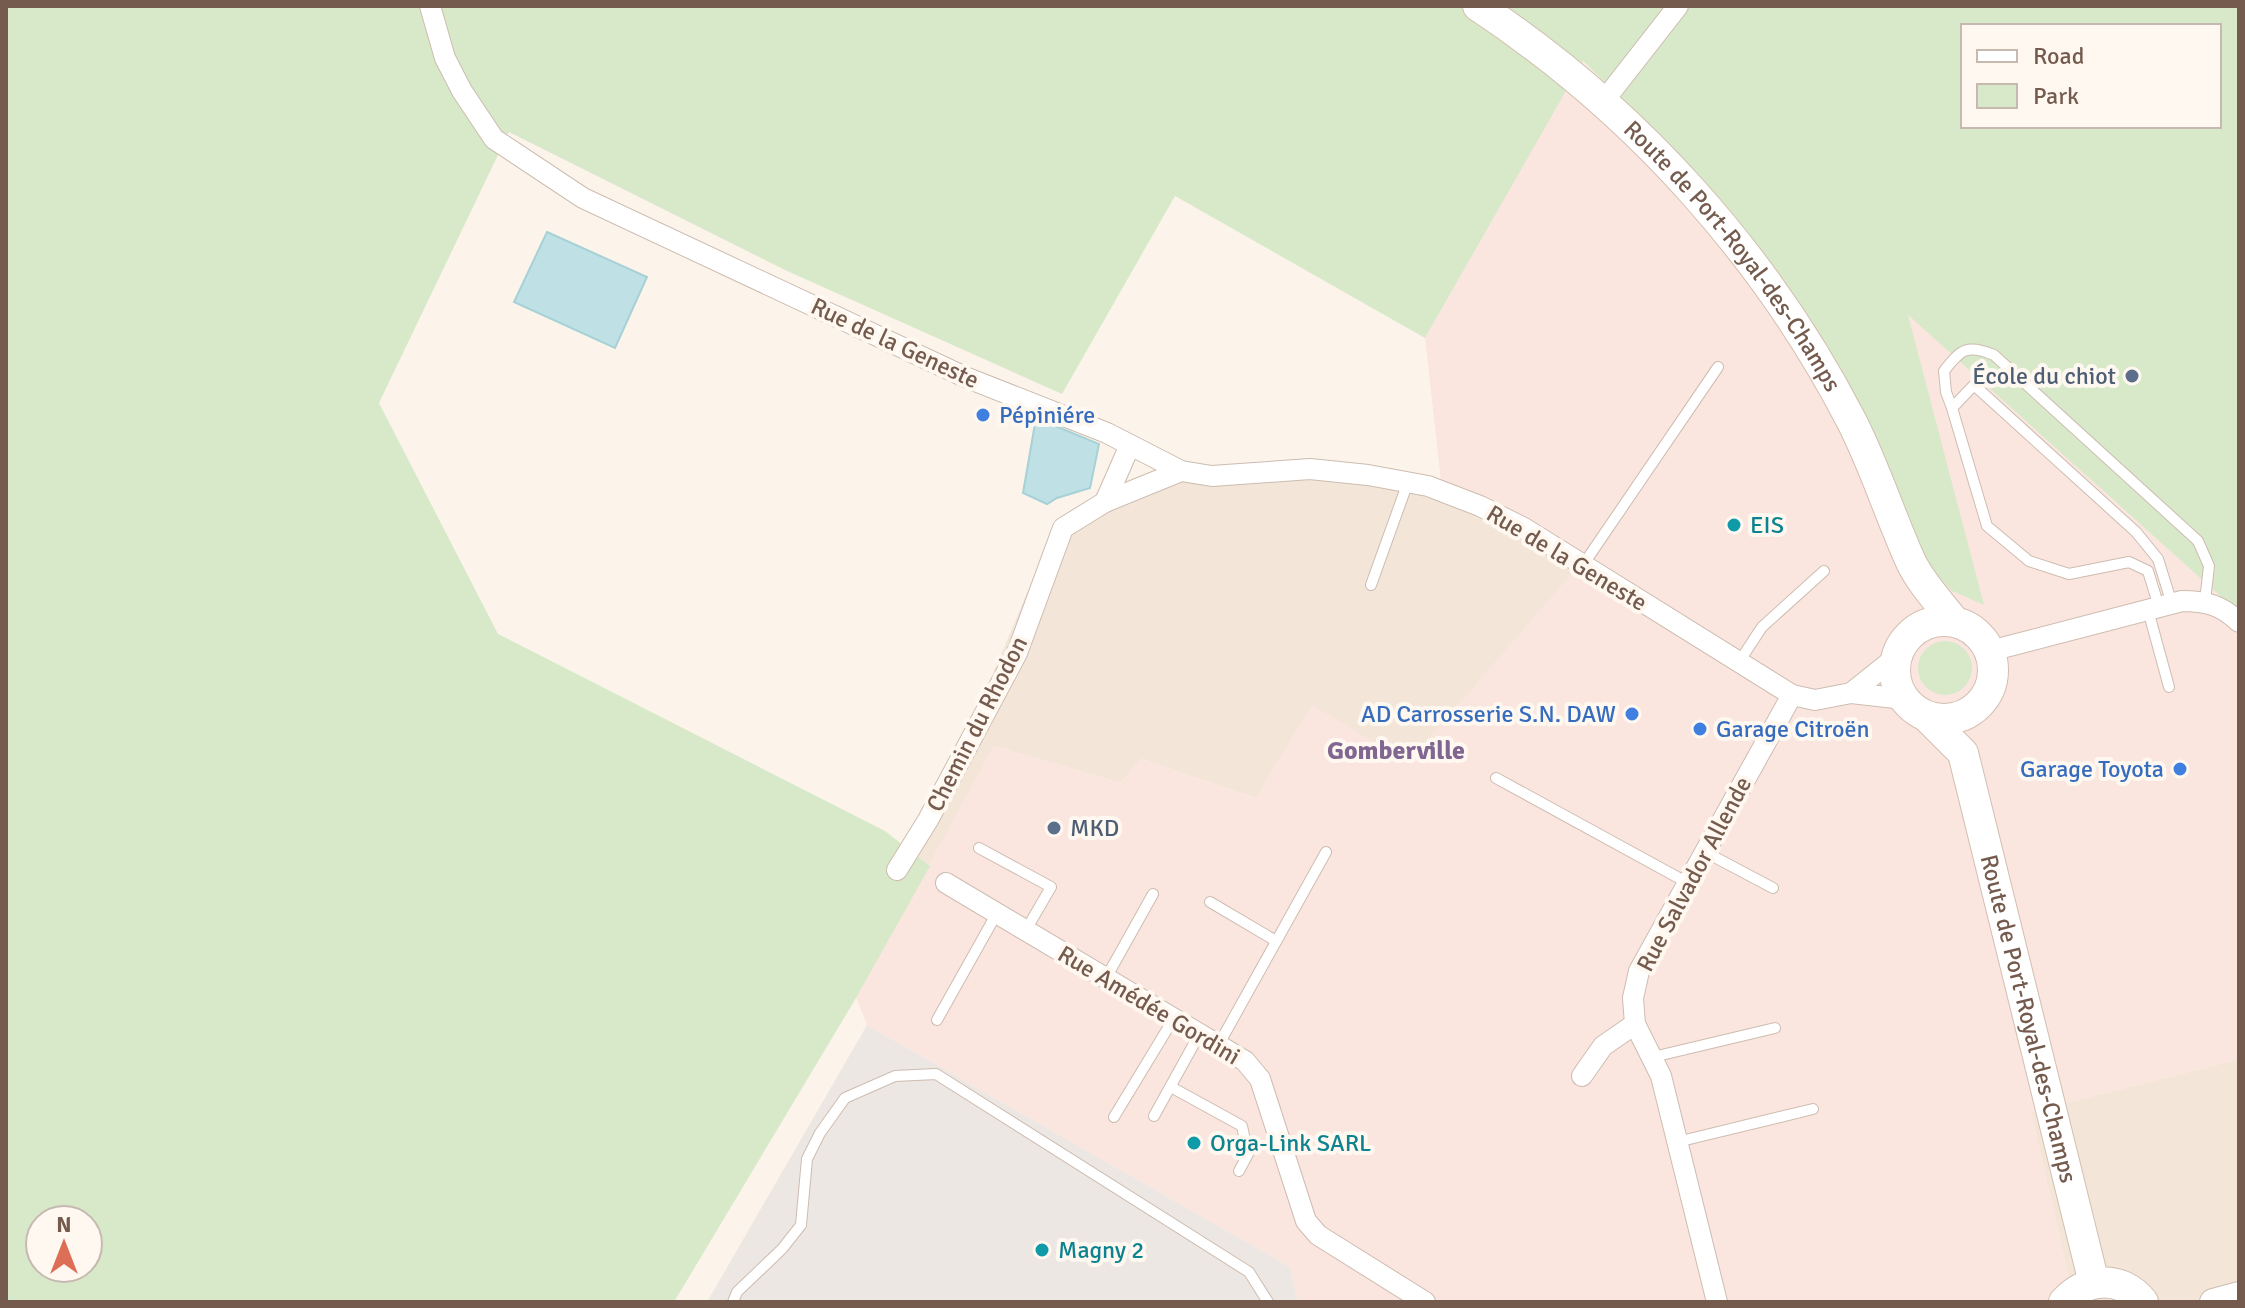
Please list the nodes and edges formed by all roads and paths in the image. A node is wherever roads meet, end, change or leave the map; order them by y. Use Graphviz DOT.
graph roads {
  1 [pos="430,6"];
  2 [pos="1478,6"];
  3 [pos="1678,6"];
  4 [pos="1603,102"];
  5 [pos="1718,367"];
  6 [pos="1952,408"];
  7 [pos="1130,445"];
  8 [pos="1181,471"];
  9 [pos="1408,482"];
  10 [pos="1105,502"];
  11 [pos="1912,564"];
  12 [pos="1583,565"];
  13 [pos="1824,571"];
  14 [pos="1371,585"];
  15 [pos="2205,601"];
  16 [pos="2160,607"];
  17 [pos="1954,621"];
  18 [pos="2239,622"];
  19 [pos="1904,645"];
  20 [pos="1990,651"];
  21 [pos="1739,662"];
  22 [pos="2169,687"];
  23 [pos="1851,693"];
  24 [pos="1792,695"];
  25 [pos="1915,707"];
  26 [pos="1977,707"];
  27 [pos="1963,753"];
  28 [pos="1496,778"];
  29 [pos="979,848"];
  30 [pos="1326,852"];
  31 [pos="1705,852"];
  32 [pos="897,870"];
  33 [pos="946,883"];
  34 [pos="1688,883"];
  35 [pos="1773,888"];
  36 [pos="1153,894"];
  37 [pos="1210,902"];
  38 [pos="997,913"];
  39 [pos="1026,930"];
  40 [pos="1276,941"];
  41 [pos="1106,978"];
  42 [pos="1174,1018"];
  43 [pos="937,1020"];
  44 [pos="1635,1024"];
  45 [pos="1775,1028"];
  46 [pos="1200,1033"];
  47 [pos="1219,1044"];
  48 [pos="1653,1057"];
  49 [pos="1582,1076"];
  50 [pos="1171,1087"];
  51 [pos="1813,1109"];
  52 [pos="1154,1116"];
  53 [pos="1114,1117"];
  54 [pos="1677,1142"];
  55 [pos="1239,1171"];
  56 [pos="2094,1283"];
  57 [pos="2239,1295"];
  58 [pos="733,1302"];
  59 [pos="1268,1302"];
  60 [pos="1425,1302"];
  61 [pos="1717,1302"];
  62 [pos="2064,1302"];
  63 [pos="2143,1302"];
  64 [pos="2213,1302"];
  1 -- 7 [label="street, Rue de la Geneste"];
  2 -- 4 [label="main road, Route de Port-Royal-des-Champs"];
  3 -- 4 [label="street"];
  4 -- 11 [label="main road, Route de Port-Royal-des-Champs"];
  5 -- 12 [label="lane"];
  6 -- 15 [label="lane"];
  6 -- 16 [label="lane"];
  6 -- 16 [label="lane"];
  7 -- 8 [label="street, Rue de la Geneste"];
  7 -- 10 [label="street"];
  8 -- 9 [label="street, Rue de la Geneste"];
  8 -- 10 [label="street, Chemin du Rhodon"];
  9 -- 12 [label="street, Rue de la Geneste"];
  9 -- 14 [label="lane"];
  10 -- 32 [label="street, Chemin du Rhodon"];
  11 -- 17 [label="main road, Route de Port-Royal-des-Champs"];
  11 -- 19 [label="main road, Route de Port-Royal-des-Champs"];
  12 -- 21 [label="street, Rue de la Geneste"];
  13 -- 21 [label="lane"];
  15 -- 16 [label="street"];
  15 -- 18 [label="street"];
  16 -- 20 [label="street"];
  16 -- 22 [label="lane"];
  17 -- 19 [label="main road"];
  17 -- 20 [label="main road"];
  19 -- 23 [label="street"];
  19 -- 25 [label="main road"];
  20 -- 26 [label="main road"];
  21 -- 24 [label="street, Rue de la Geneste"];
  23 -- 24 [label="street"];
  23 -- 25 [label="street"];
  24 -- 31 [label="street, Rue Salvador Allende"];
  25 -- 26 [label="main road"];
  25 -- 27 [label="main road"];
  26 -- 27 [label="main road"];
  27 -- 56 [label="main road, Route de Port-Royal-des-Champs"];
  28 -- 34 [label="lane"];
  29 -- 39 [label="lane"];
  30 -- 40 [label="lane"];
  31 -- 34 [label="street, Rue Salvador Allende"];
  31 -- 35 [label="lane"];
  33 -- 38 [label="street, Rue Amédée Gordini"];
  34 -- 44 [label="street, Rue Salvador Allende"];
  36 -- 41 [label="lane"];
  37 -- 40 [label="lane"];
  38 -- 39 [label="street, Rue Amédée Gordini"];
  38 -- 43 [label="lane"];
  39 -- 41 [label="street, Rue Amédée Gordini"];
  40 -- 47 [label="lane"];
  41 -- 42 [label="street, Rue Amédée Gordini"];
  42 -- 46 [label="street, Rue Amédée Gordini"];
  42 -- 53 [label="lane"];
  44 -- 48 [label="street"];
  44 -- 49 [label="street"];
  45 -- 48 [label="lane"];
  46 -- 47 [label="street, Rue Amédée Gordini"];
  46 -- 50 [label="lane"];
  47 -- 60 [label="street, Rue Amédée Gordini"];
  48 -- 54 [label="street"];
  50 -- 52 [label="lane"];
  50 -- 55 [label="lane"];
  51 -- 54 [label="lane"];
  54 -- 61 [label="street"];
  56 -- 62 [label="main road"];
  56 -- 63 [label="main road"];
  57 -- 64 [label="street"];
  58 -- 59 [label="lane"];
}
